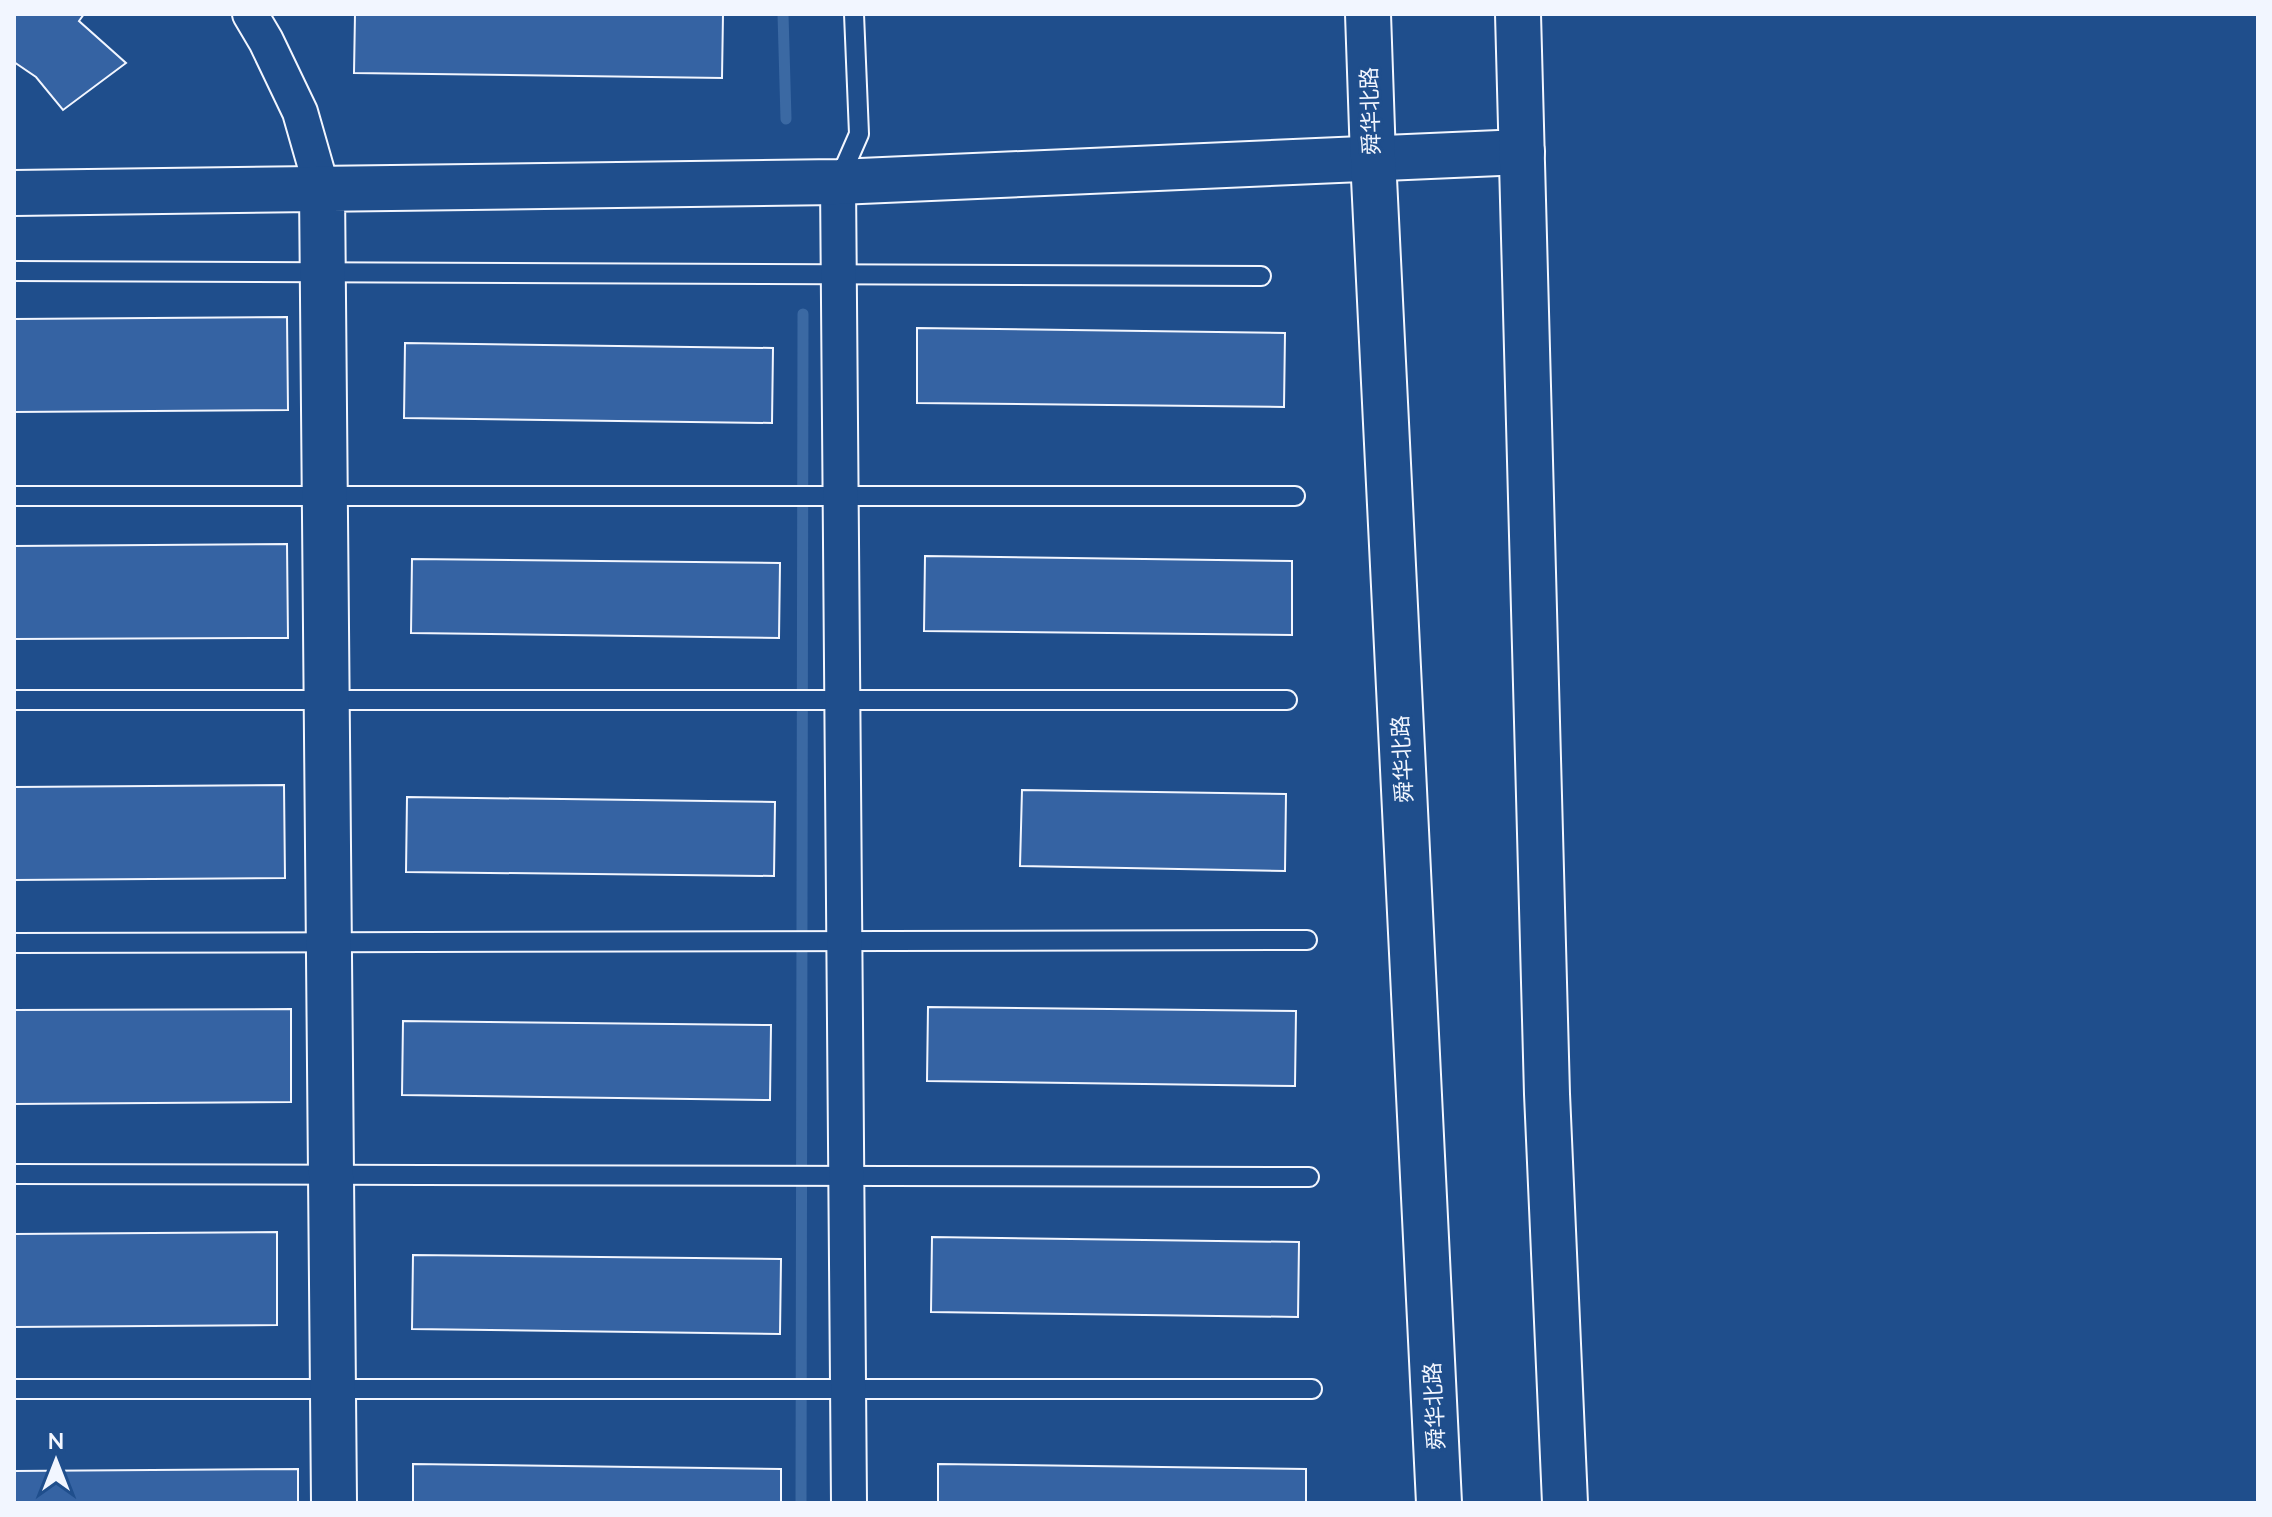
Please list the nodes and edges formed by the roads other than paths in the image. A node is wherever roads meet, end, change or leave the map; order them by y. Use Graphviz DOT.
graph roads {
  1 [pos="250,14"];
  2 [pos="854,14"];
  3 [pos="1368,14"];
  4 [pos="1518,14"];
  5 [pos="1522,152"];
  6 [pos="1373,158"];
  7 [pos="838,182"];
  8 [pos="322,189"];
  9 [pos="14,193"];
  10 [pos="14,271"];
  11 [pos="323,272"];
  12 [pos="838,274"];
  13 [pos="1261,276"];
  14 [pos="14,496"];
  15 [pos="325,496"];
  16 [pos="831,496"];
  17 [pos="1295,496"];
  18 [pos="14,700"];
  19 [pos="327,700"];
  20 [pos="831,700"];
  21 [pos="1287,700"];
  22 [pos="1307,940"];
  23 [pos="833,941"];
  24 [pos="329,942"];
  25 [pos="14,943"];
  26 [pos="14,1174"];
  27 [pos="331,1174"];
  28 [pos="833,1176"];
  29 [pos="1309,1177"];
  30 [pos="14,1389"];
  31 [pos="333,1389"];
  32 [pos="834,1389"];
  33 [pos="1312,1389"];
  34 [pos="334,1503"];
  35 [pos="849,1503"];
  36 [pos="1439,1503"];
  37 [pos="1565,1503"];
  1 -- 8 [label="street"];
  2 -- 7 [label="lane"];
  3 -- 6 [label="main road, 舜华北路"];
  4 -- 5 [label="main road"];
  5 -- 6 [label="main road"];
  5 -- 37 [label="main road"];
  6 -- 7 [label="main road"];
  6 -- 36 [label="main road, 舜华北路"];
  7 -- 8 [label="main road"];
  7 -- 12 [label="street"];
  8 -- 9 [label="main road"];
  8 -- 11 [label="main road"];
  10 -- 11 [label="lane"];
  11 -- 12 [label="lane"];
  11 -- 15 [label="main road"];
  12 -- 13 [label="lane"];
  12 -- 16 [label="street"];
  14 -- 15 [label="lane"];
  15 -- 16 [label="lane"];
  15 -- 19 [label="main road"];
  16 -- 17 [label="lane"];
  16 -- 20 [label="street"];
  18 -- 19 [label="lane"];
  19 -- 20 [label="lane"];
  19 -- 24 [label="main road"];
  20 -- 21 [label="lane"];
  20 -- 23 [label="street"];
  22 -- 23 [label="lane"];
  23 -- 24 [label="lane"];
  23 -- 28 [label="street"];
  24 -- 25 [label="lane"];
  24 -- 27 [label="main road"];
  26 -- 27 [label="lane"];
  27 -- 28 [label="lane"];
  27 -- 31 [label="main road"];
  28 -- 29 [label="lane"];
  28 -- 32 [label="street"];
  30 -- 31 [label="lane"];
  31 -- 32 [label="lane"];
  31 -- 34 [label="main road"];
  32 -- 33 [label="lane"];
  32 -- 35 [label="street"];
}
